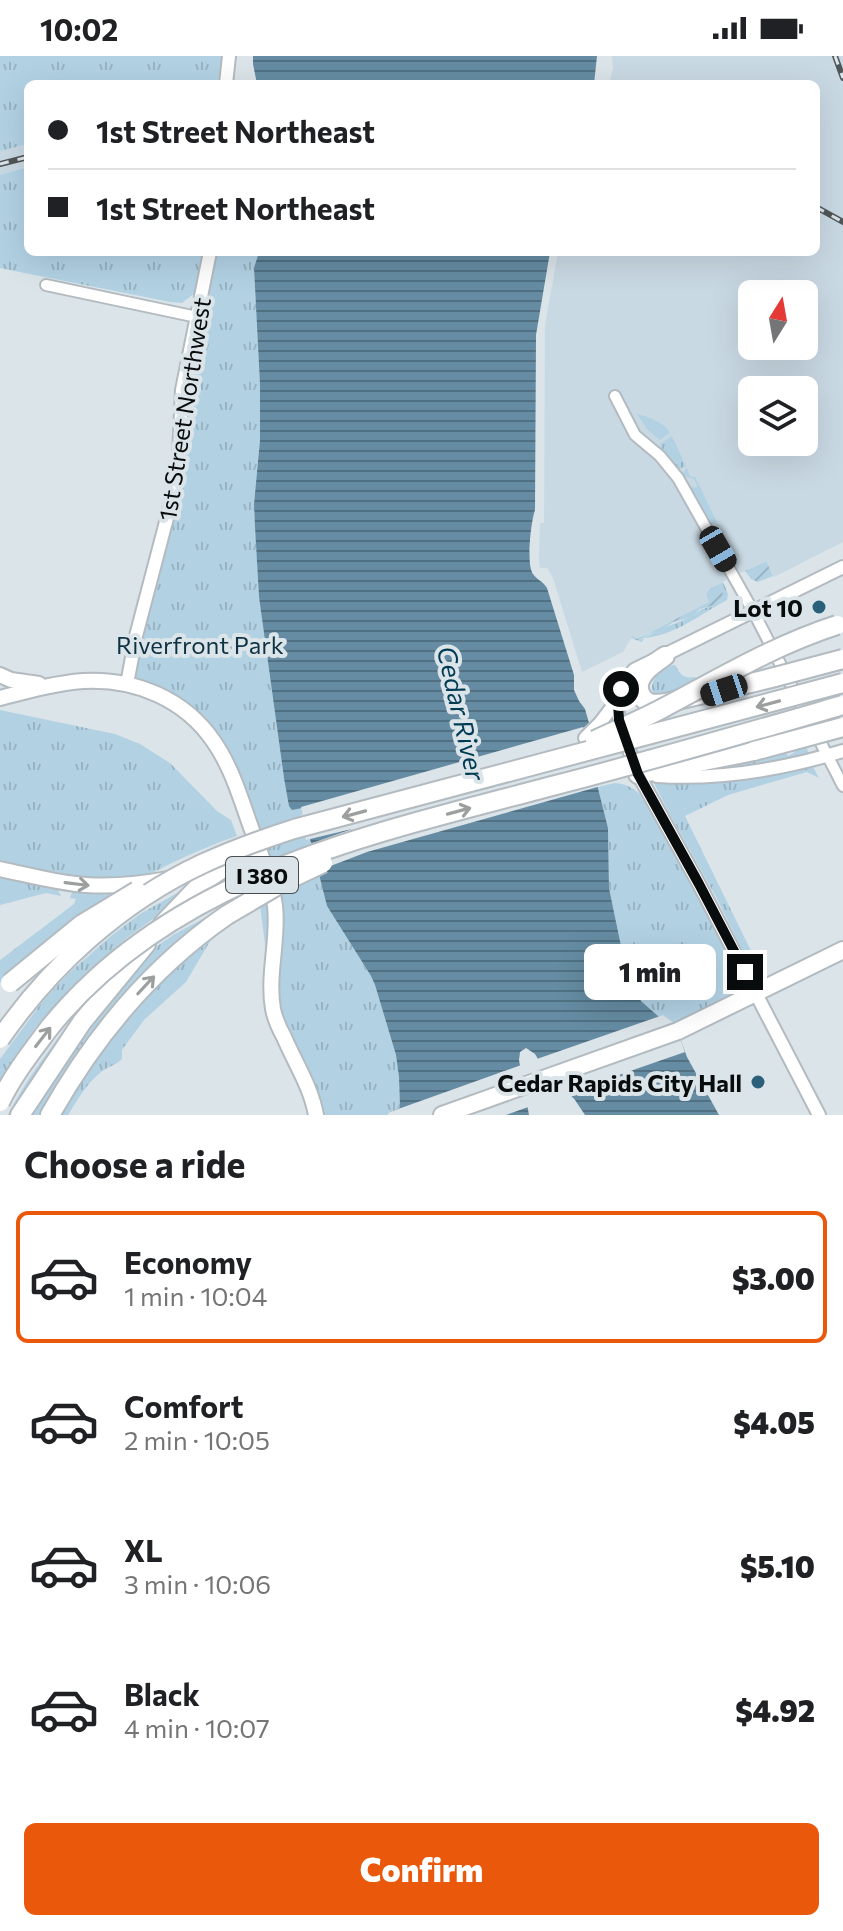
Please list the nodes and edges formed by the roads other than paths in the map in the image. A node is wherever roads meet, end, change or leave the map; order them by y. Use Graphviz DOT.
graph roads {
  1 [pos="229,56"];
  2 [pos="226,80"];
  3 [pos="209,256"];
  4 [pos="46,285"];
  5 [pos="197,317"];
  6 [pos="615,396"];
  7 [pos="843,567"];
  8 [pos="753,611"];
  9 [pos="840,624"];
  10 [pos="665,656"];
  11 [pos="843,659"];
  12 [pos="0,675"];
  13 [pos="843,683"];
  14 [pos="127,684"];
  15 [pos="56,686"];
  16 [pos="724,690"];
  17 [pos="619,696"];
  18 [pos="0,698"];
  19 [pos="843,705"];
  20 [pos="620,725"];
  21 [pos="843,727"];
  22 [pos="585,738"];
  23 [pos="843,751"];
  24 [pos="827,756"];
  25 [pos="537,765"];
  26 [pos="638,774"];
  27 [pos="843,786"];
  28 [pos="426,820"];
  29 [pos="261,855"];
  30 [pos="227,865"];
  31 [pos="0,869"];
  32 [pos="185,873"];
  33 [pos="843,950"];
  34 [pos="0,993"];
  35 [pos="756,994"];
  36 [pos="0,1039"];
  37 [pos="0,1102"];
  38 [pos="20,1115"];
  39 [pos="50,1115"];
  40 [pos="316,1115"];
  41 [pos="442,1115"];
  42 [pos="819,1115"];
  1 -- 2 [label="street"];
  3 -- 5 [label="street, 1st Street Northwest"];
  4 -- 5 [label="street"];
  5 -- 14 [label="street, 1st Street Northwest"];
  6 -- 8 [label="street"];
  7 -- 8 [label="street"];
  8 -- 10 [label="street"];
  8 -- 24 [label="street"];
  9 -- 25 [label="highway, bridge"];
  10 -- 16 [label="highway"];
  10 -- 17 [label="street"];
  11 -- 16 [label="highway, bridge"];
  12 -- 15 [label="main road"];
  13 -- 25 [label="highway, I 380, one-way, bridge"];
  14 -- 15 [label="main road"];
  14 -- 29 [label="main road"];
  15 -- 18 [label="main road"];
  16 -- 20 [label="highway"];
  17 -- 20 [label="street"];
  17 -- 22 [label="street"];
  28 -- 19 [label="highway, I 380, one-way, bridge"];
  20 -- 26 [label="street"];
  21 -- 26 [label="highway, bridge"];
  23 -- 24 [label="street"];
  24 -- 26 [label="street"];
  24 -- 27 [label="street"];
  25 -- 32 [label="highway, I 380, one-way, bridge"];
  26 -- 35 [label="street"];
  37 -- 28 [label="highway, I 380, one-way, bridge"];
  39 -- 28 [label="highway, one-way, bridge"];
  29 -- 30 [label="main road"];
  29 -- 40 [label="main road"];
  31 -- 30 [label="main road, one-way"];
  30 -- 38 [label="highway"];
  32 -- 34 [label="highway, bridge"];
  32 -- 36 [label="highway, I 380, bridge"];
  33 -- 35 [label="main road"];
  35 -- 41 [label="main road"];
  35 -- 42 [label="street"];
}
